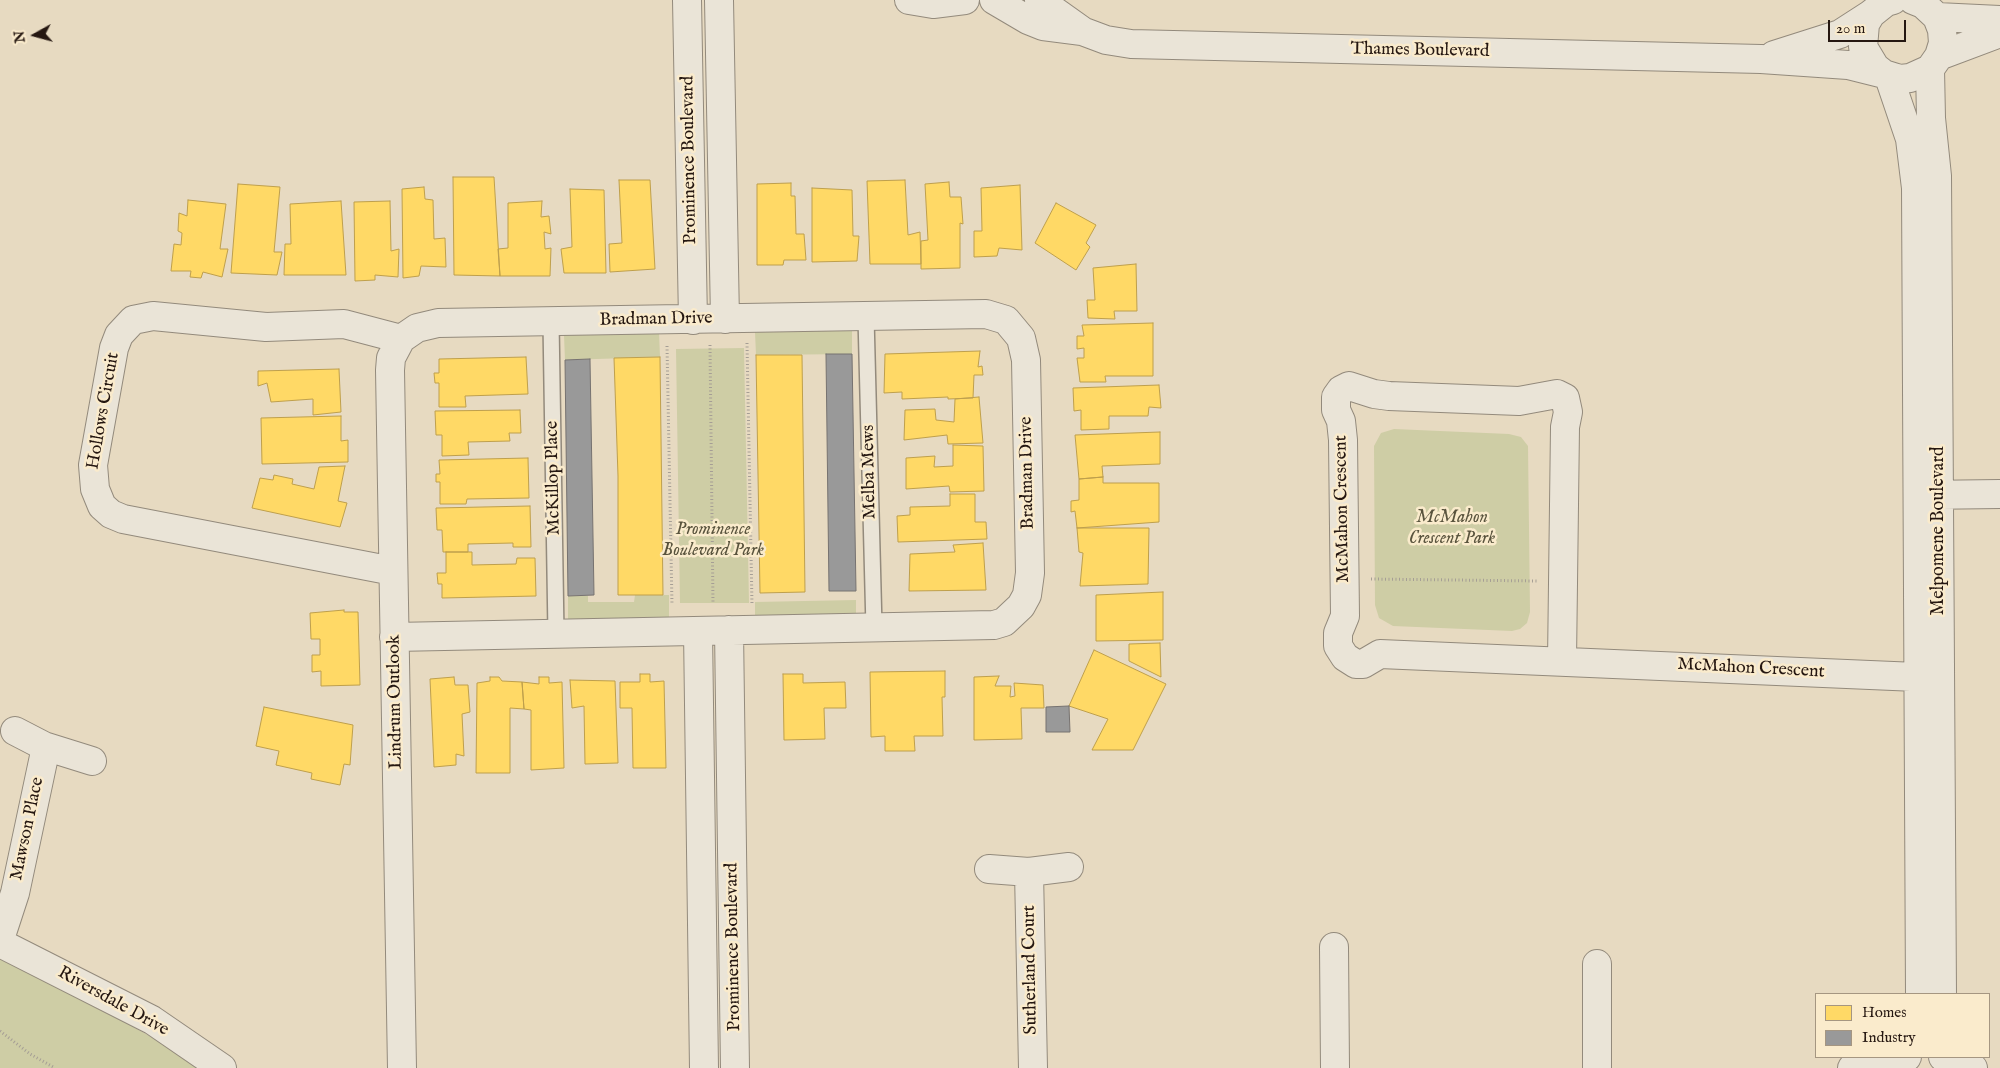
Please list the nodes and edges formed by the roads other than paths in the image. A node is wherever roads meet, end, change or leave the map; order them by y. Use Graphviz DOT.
graph roads {
  1 [pos="687,0"];
  2 [pos="719,0"];
  3 [pos="909,0"];
  4 [pos="965,0"];
  5 [pos="994,0"];
  6 [pos="1039,0"];
  7 [pos="1924,5"];
  8 [pos="1879,6"];
  9 [pos="2000,20"];
  10 [pos="1082,31"];
  11 [pos="2000,33"];
  12 [pos="1760,59"];
  13 [pos="1934,62"];
  14 [pos="1887,75"];
  15 [pos="866,317"];
  16 [pos="708,319"];
  17 [pos="552,322"];
  18 [pos="401,338"];
  19 [pos="2000,494"];
  20 [pos="1929,495"];
  21 [pos="393,571"];
  22 [pos="874,628"];
  23 [pos="723,630"];
  24 [pos="556,634"];
  25 [pos="394,637"];
  26 [pos="1562,661"];
  27 [pos="1929,677"];
  28 [pos="15,731"];
  29 [pos="46,747"];
  30 [pos="92,761"];
  31 [pos="733,826"];
  32 [pos="701,828"];
  33 [pos="1069,867"];
  34 [pos="989,869"];
  35 [pos="1029,872"];
  36 [pos="0,939"];
  37 [pos="0,943"];
  38 [pos="1334,947"];
  39 [pos="1596,964"];
  40 [pos="1920,993"];
  41 [pos="1942,993"];
  42 [pos="1902,1058"];
  43 [pos="1946,1058"];
  44 [pos="222,1068"];
  45 [pos="402,1068"];
  46 [pos="704,1068"];
  47 [pos="735,1068"];
  48 [pos="1033,1068"];
  49 [pos="1335,1068"];
  50 [pos="1597,1068"];
  51 [pos="1852,1068"];
  52 [pos="1973,1068"];
  1 -- 16 [label="street, Prominence Boulevard"];
  2 -- 16 [label="street, Prominence Boulevard"];
  3 -- 4 [label="street"];
  5 -- 10 [label="street, Thames Boulevard"];
  6 -- 10 [label="street, Thames Boulevard"];
  7 -- 9 [label="street"];
  7 -- 13 [label="street, Melpomene Boulevard"];
  8 -- 12 [label="street, Thames Boulevard"];
  8 -- 14 [label="street"];
  10 -- 12 [label="street, Thames Boulevard"];
  11 -- 13 [label="street"];
  12 -- 14 [label="street, Thames Boulevard"];
  13 -- 14 [label="street, Thames Boulevard"];
  13 -- 20 [label="street, Melpomene Boulevard"];
  14 -- 20 [label="street, Melpomene Boulevard"];
  15 -- 16 [label="street, Bradman Drive"];
  15 -- 22 [label="lane, Melba Mews"];
  15 -- 22 [label="street, Bradman Drive"];
  16 -- 17 [label="street, Bradman Drive"];
  17 -- 18 [label="street, Bradman Drive"];
  17 -- 24 [label="lane, McKillop Place"];
  18 -- 21 [label="street, Lindrum Outlook"];
  18 -- 21 [label="street, Hollows Circuit"];
  19 -- 20 [label="street"];
  20 -- 27 [label="street, Melpomene Boulevard"];
  21 -- 25 [label="street, Lindrum Outlook"];
  22 -- 23 [label="street, Bradman Drive"];
  23 -- 24 [label="street, Bradman Drive"];
  23 -- 31 [label="street, Prominence Boulevard"];
  23 -- 32 [label="street, Prominence Boulevard"];
  24 -- 25 [label="street, Bradman Drive"];
  25 -- 45 [label="street, Lindrum Outlook"];
  26 -- 26 [label="street, McMahon Crescent"];
  26 -- 27 [label="street, McMahon Crescent"];
  27 -- 40 [label="street, Melpomene Boulevard"];
  27 -- 41 [label="street, Melpomene Boulevard"];
  28 -- 29 [label="street"];
  29 -- 30 [label="street"];
  29 -- 36 [label="street, Mawson Place"];
  31 -- 32 [label="street"];
  31 -- 47 [label="street, Prominence Boulevard"];
  32 -- 46 [label="street, Prominence Boulevard"];
  33 -- 35 [label="street"];
  34 -- 35 [label="street"];
  35 -- 48 [label="street, Sutherland Court"];
  37 -- 44 [label="street, Riversdale Drive"];
  38 -- 49 [label="street"];
  39 -- 50 [label="street"];
  42 -- 51 [label="street"];
  43 -- 52 [label="street"];
}
